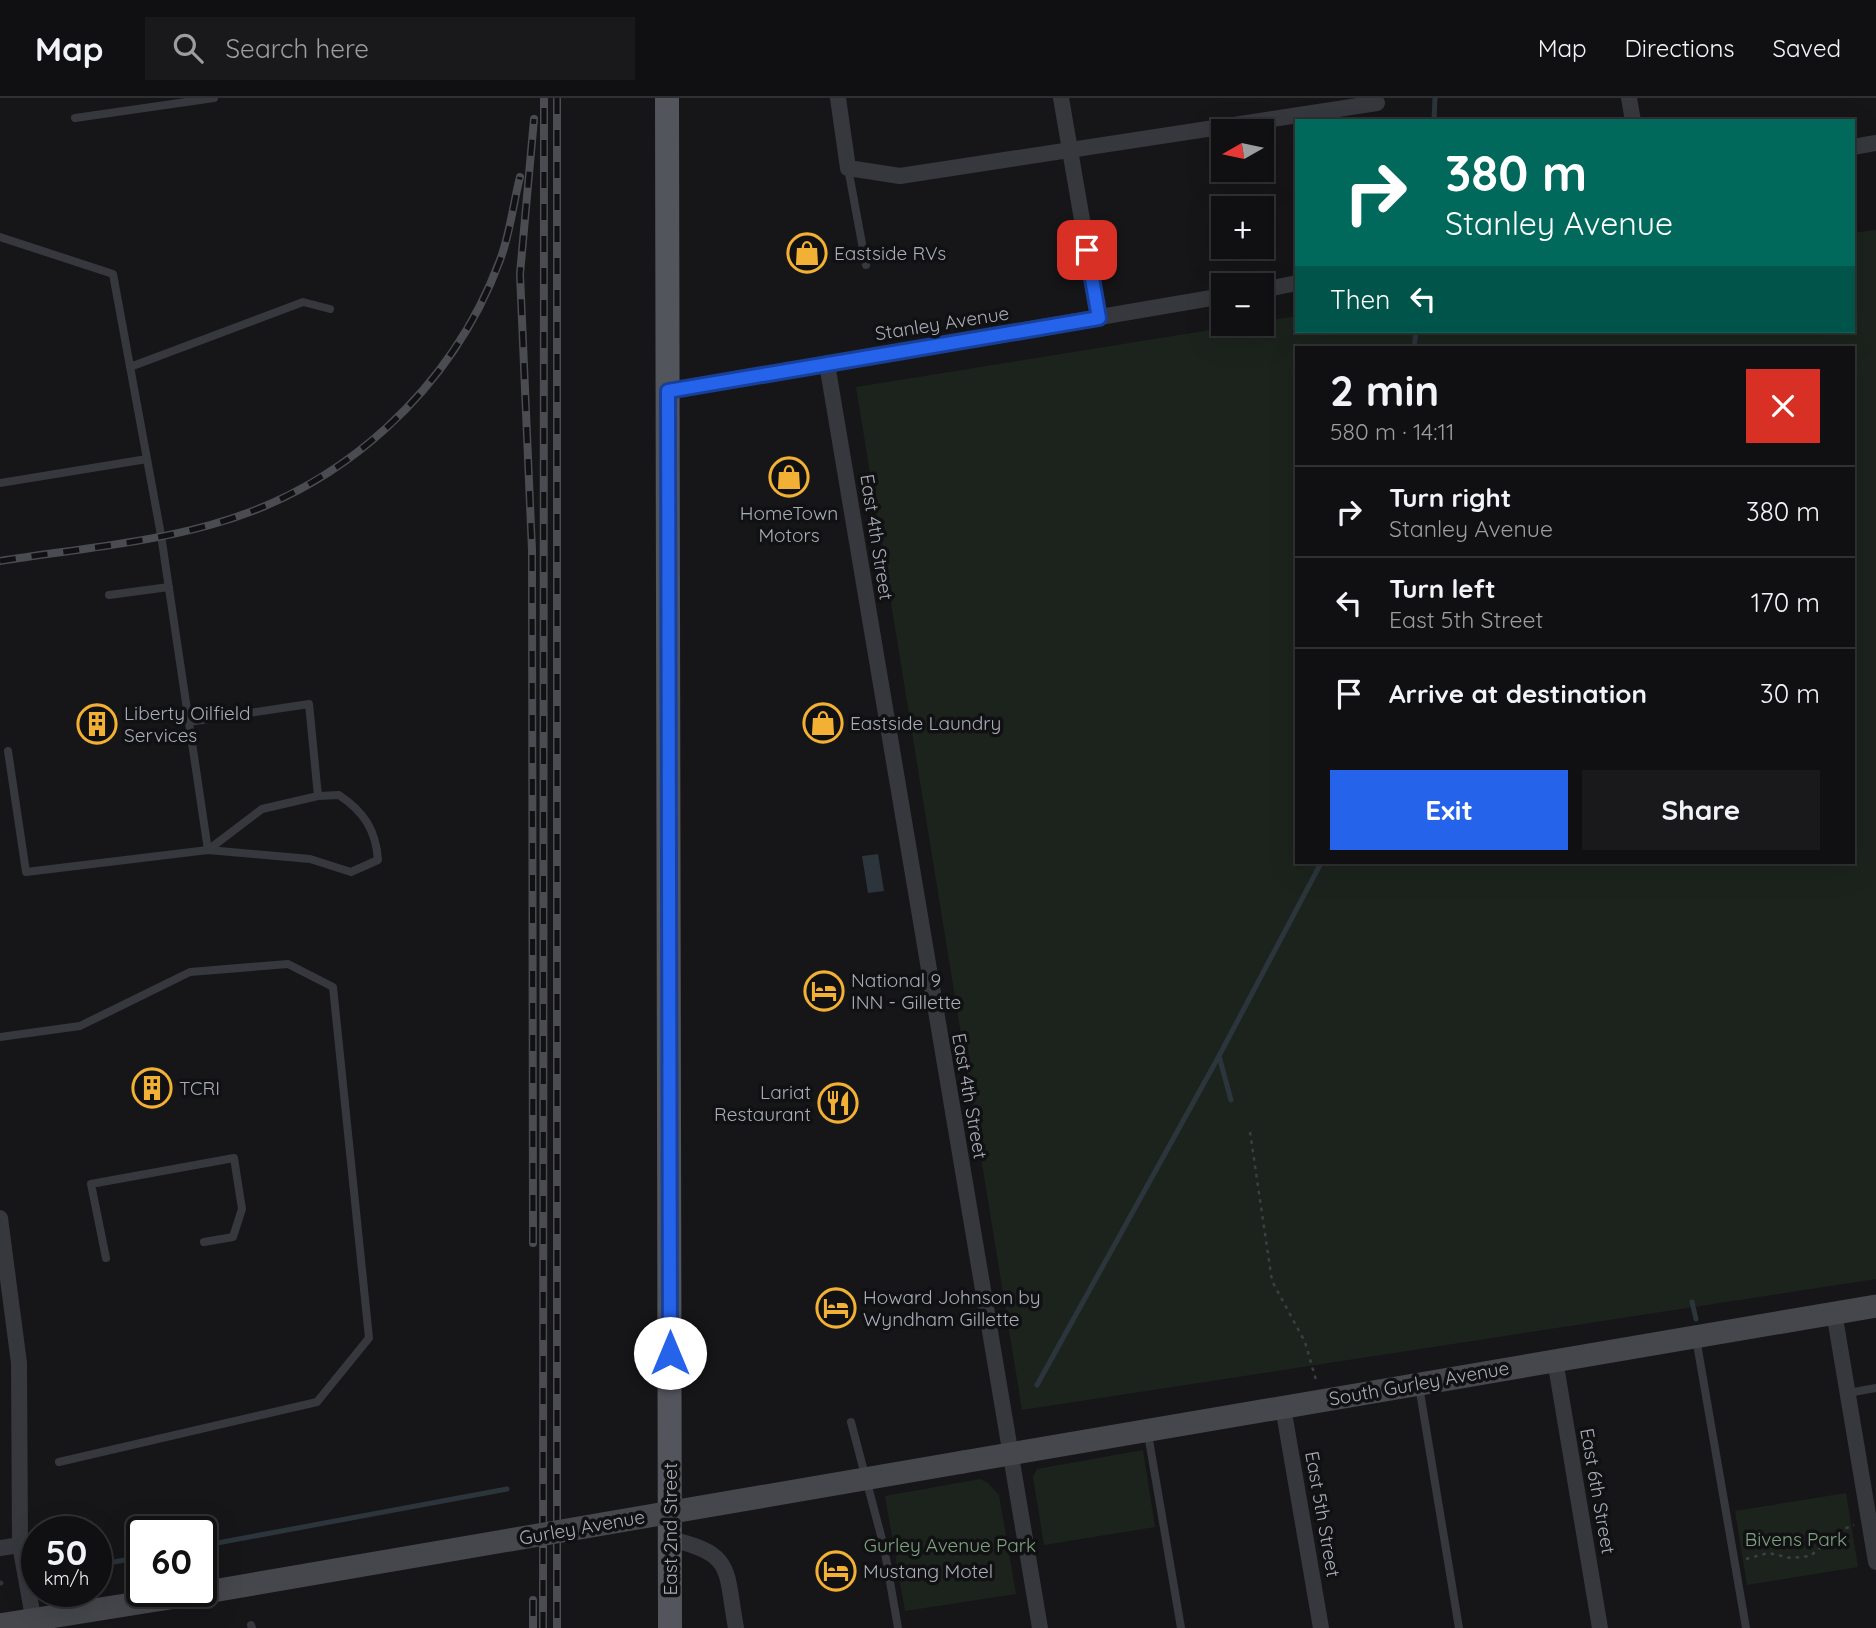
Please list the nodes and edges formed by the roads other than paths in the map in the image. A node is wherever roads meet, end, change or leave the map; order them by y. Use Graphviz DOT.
graph roads {
  1 [pos="214,98"];
  2 [pos="667,98"];
  3 [pos="838,98"];
  4 [pos="1061,98"];
  5 [pos="1629,98"];
  6 [pos="1377,103"];
  7 [pos="75,118"];
  8 [pos="1633,119"];
  9 [pos="1876,143"];
  10 [pos="1855,147"];
  11 [pos="1069,150"];
  12 [pos="848,168"];
  13 [pos="0,237"];
  14 [pos="866,265"];
  15 [pos="1295,284"];
  16 [pos="1274,288"];
  17 [pos="1211,298"];
  18 [pos="330,309"];
  19 [pos="1099,318"];
  20 [pos="827,364"];
  21 [pos="130,367"];
  22 [pos="668,391"];
  23 [pos="147,459"];
  24 [pos="0,483"];
  25 [pos="169,587"];
  26 [pos="110,595"];
  27 [pos="189,722"];
  28 [pos="8,751"];
  29 [pos="318,796"];
  30 [pos="208,850"];
  31 [pos="0,1037"];
  32 [pos="0,1217"];
  33 [pos="204,1242"];
  34 [pos="106,1258"];
  35 [pos="1876,1306"];
  36 [pos="1834,1312"];
  37 [pos="1695,1335"];
  38 [pos="1555,1360"];
  39 [pos="1418,1384"];
  40 [pos="1876,1388"];
  41 [pos="1848,1393"];
  42 [pos="1283,1407"];
  43 [pos="851,1422"];
  44 [pos="1148,1430"];
  45 [pos="1010,1453"];
  46 [pos="59,1462"];
  47 [pos="962,1462"];
  48 [pos="670,1539"];
  49 [pos="20,1545"];
  50 [pos="0,1548"];
  51 [pos="1876,1562"];
  52 [pos="34,1623"];
  53 [pos="0,1625"];
  54 [pos="670,1628"];
  55 [pos="736,1628"];
  56 [pos="898,1628"];
  57 [pos="1040,1628"];
  58 [pos="1181,1628"];
  59 [pos="1321,1628"];
  60 [pos="1459,1628"];
  61 [pos="1600,1628"];
  62 [pos="1746,1628"];
  1 -- 7 [label="lane"];
  2 -- 22 [label="main road, East 2nd Street"];
  3 -- 12 [label="street"];
  4 -- 11 [label="street"];
  5 -- 8 [label="street"];
  6 -- 11 [label="street"];
  9 -- 10 [label="street"];
  11 -- 12 [label="street"];
  11 -- 19 [label="street"];
  12 -- 14 [label="lane"];
  13 -- 21 [label="lane"];
  15 -- 16 [label="street"];
  17 -- 19 [label="street, Stanley Avenue"];
  18 -- 21 [label="lane"];
  19 -- 20 [label="street, Stanley Avenue"];
  20 -- 22 [label="street, Stanley Avenue"];
  20 -- 45 [label="street, East 4th Street"];
  21 -- 23 [label="lane"];
  22 -- 48 [label="main road, East 2nd Street"];
  23 -- 24 [label="lane"];
  23 -- 25 [label="lane"];
  25 -- 26 [label="lane"];
  25 -- 27 [label="lane"];
  27 -- 29 [label="lane"];
  27 -- 30 [label="lane"];
  28 -- 30 [label="lane"];
  29 -- 30 [label="lane"];
  29 -- 30 [label="lane"];
  31 -- 46 [label="lane"];
  32 -- 49 [label="street"];
  33 -- 34 [label="lane"];
  35 -- 36 [label="street, South Gurley Avenue"];
  36 -- 37 [label="street, South Gurley Avenue"];
  36 -- 41 [label="street"];
  37 -- 38 [label="street, South Gurley Avenue"];
  37 -- 62 [label="lane"];
  38 -- 39 [label="street, South Gurley Avenue"];
  38 -- 61 [label="street, East 6th Street"];
  39 -- 42 [label="street, South Gurley Avenue"];
  39 -- 60 [label="lane"];
  40 -- 41 [label="lane"];
  41 -- 51 [label="street"];
  42 -- 44 [label="street, South Gurley Avenue"];
  42 -- 59 [label="street, East 5th Street"];
  43 -- 56 [label="lane"];
  44 -- 45 [label="street, South Gurley Avenue"];
  44 -- 58 [label="lane"];
  45 -- 47 [label="street, South Gurley Avenue"];
  45 -- 57 [label="street, East 4th Street"];
  47 -- 52 [label="street, Gurley Avenue, bridge"];
  48 -- 54 [label="main road, East 2nd Street"];
  48 -- 55 [label="street"];
  49 -- 50 [label="street"];
  49 -- 52 [label="street"];
  52 -- 53 [label="street, Gurley Avenue"];
}
